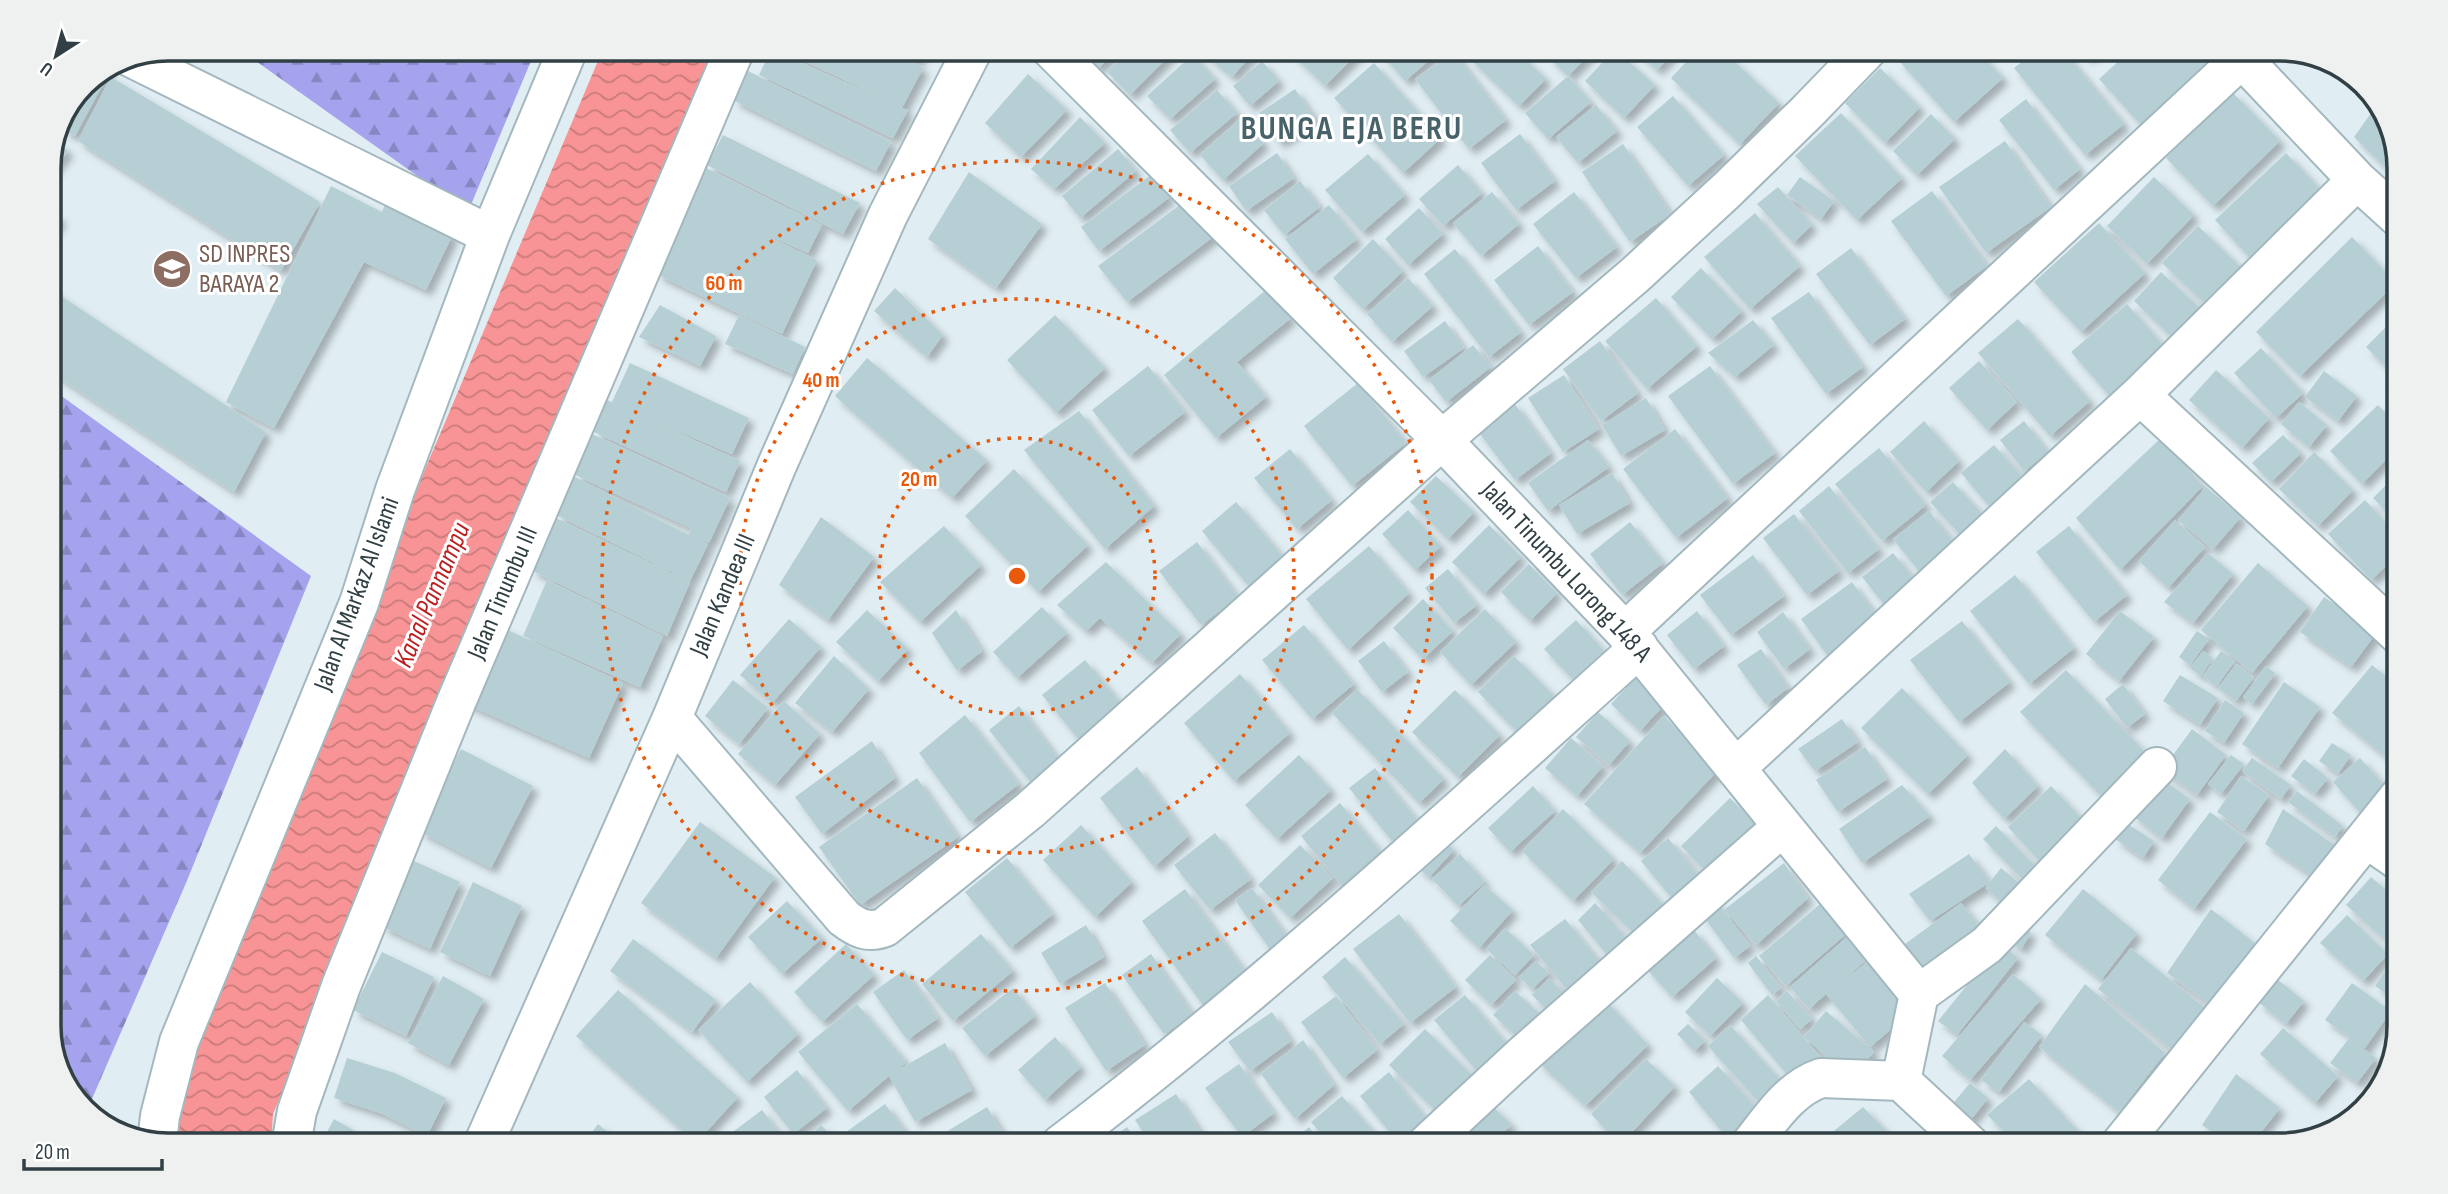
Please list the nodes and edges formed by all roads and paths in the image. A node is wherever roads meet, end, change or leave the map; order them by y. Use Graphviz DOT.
graph roads {
  1 [pos="563,61"];
  2 [pos="730,61"];
  3 [pos="967,61"];
  4 [pos="1063,61"];
  5 [pos="1856,61"];
  6 [pos="2230,61"];
  7 [pos="2244,61"];
  8 [pos="144,64"];
  9 [pos="2357,180"];
  10 [pos="2387,207"];
  11 [pos="490,235"];
  12 [pos="2140,395"];
  13 [pos="1442,440"];
  14 [pos="2387,624"];
  15 [pos="1632,640"];
  16 [pos="672,718"];
  17 [pos="2157,766"];
  18 [pos="1737,767"];
  19 [pos="2387,811"];
  20 [pos="1782,827"];
  21 [pos="2365,838"];
  22 [pos="2387,853"];
  23 [pos="1919,994"];
  24 [pos="1901,1081"];
  25 [pos="158,1132"];
  26 [pos="293,1133"];
  27 [pos="488,1133"];
  28 [pos="1075,1133"];
  29 [pos="1439,1133"];
  30 [pos="1760,1133"];
  31 [pos="1957,1133"];
  32 [pos="2130,1133"];
  1 -- 11 [label="street, Jalan Al Markaz Al Islami"];
  2 -- 26 [label="street, Jalan Tinumbu III"];
  3 -- 16 [label="street, Jalan Kandea III"];
  4 -- 13 [label="street, Jalan Tinumbu Lorong 148 A"];
  5 -- 13 [label="street"];
  6 -- 15 [label="street"];
  7 -- 9 [label="street"];
  8 -- 11 [label="street"];
  9 -- 10 [label="street"];
  9 -- 12 [label="street"];
  11 -- 25 [label="street, Jalan Al Markaz Al Islami"];
  12 -- 14 [label="street"];
  12 -- 18 [label="street"];
  13 -- 15 [label="street, Jalan Tinumbu Lorong 148 A"];
  13 -- 16 [label="street"];
  15 -- 18 [label="street, Jalan Tinumbu Lorong 148 A"];
  15 -- 28 [label="street"];
  16 -- 27 [label="street, Jalan Kandea III"];
  17 -- 23 [label="street"];
  18 -- 20 [label="street, Jalan Tinumbu Lorong 148 A"];
  19 -- 21 [label="street"];
  20 -- 23 [label="street, Jalan Tinumbu Lorong 148 A"];
  20 -- 29 [label="street"];
  21 -- 22 [label="street"];
  21 -- 32 [label="street"];
  23 -- 24 [label="street"];
  24 -- 30 [label="street"];
  24 -- 31 [label="street"];
}
